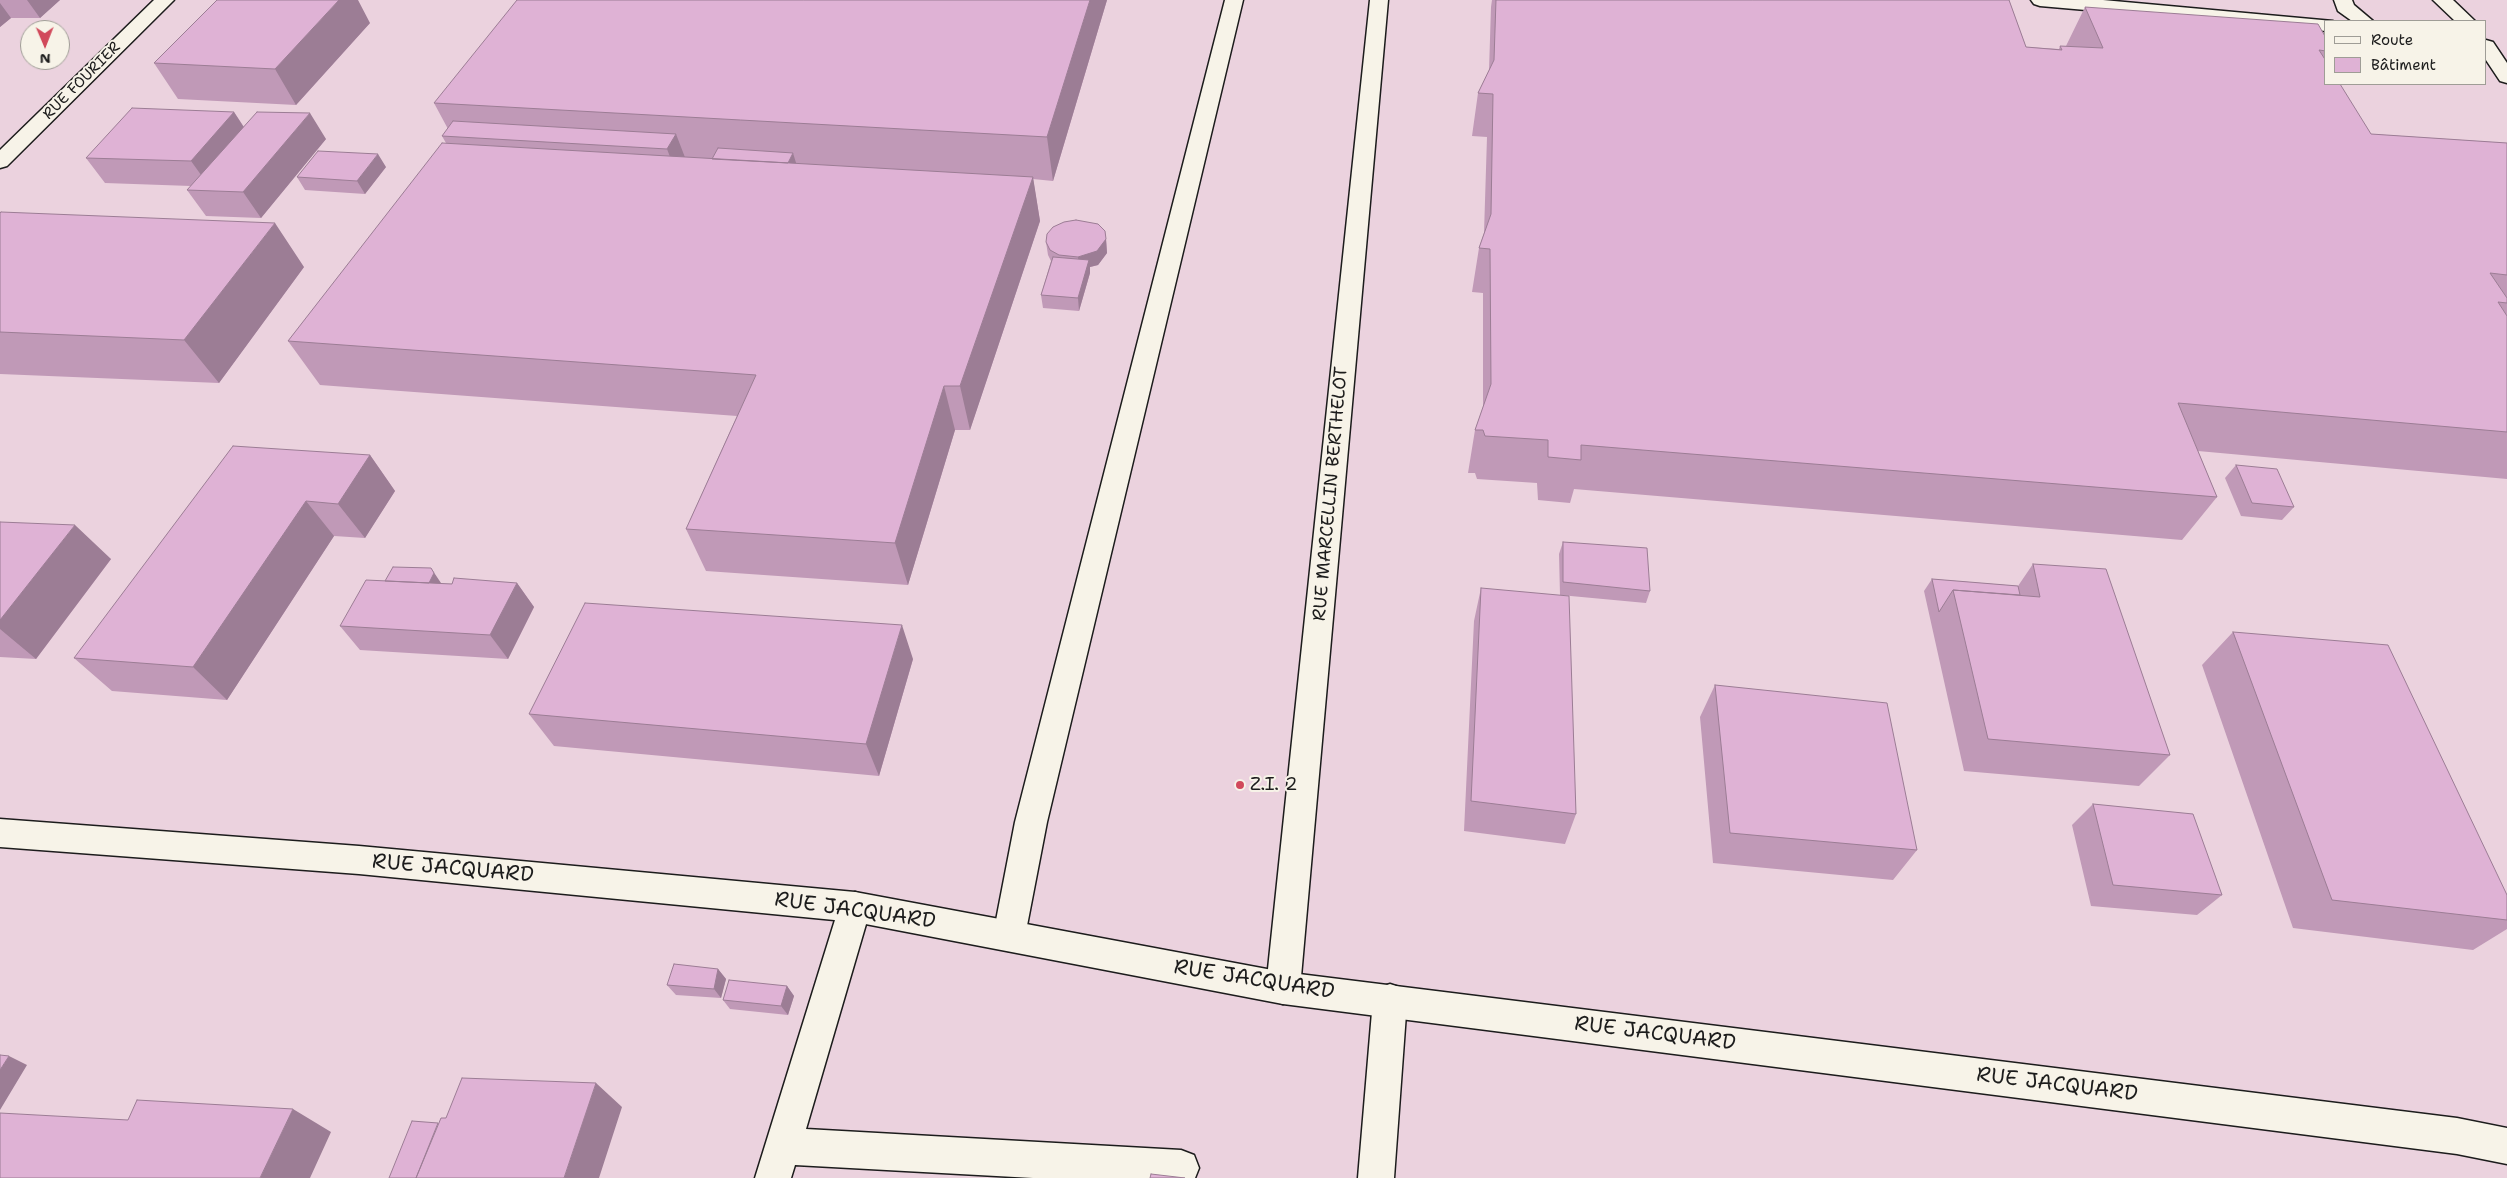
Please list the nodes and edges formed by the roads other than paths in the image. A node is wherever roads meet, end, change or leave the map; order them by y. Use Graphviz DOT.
graph roads {
  1 [pos="165,0"];
  2 [pos="1234,0"];
  3 [pos="1379,0"];
  4 [pos="2040,0"];
  5 [pos="2343,0"];
  6 [pos="2442,0"];
  7 [pos="2361,20"];
  8 [pos="2465,20"];
  9 [pos="2324,25"];
  10 [pos="2487,47"];
  11 [pos="2487,74"];
  12 [pos="2507,77"];
  13 [pos="2507,85"];
  14 [pos="0,162"];
  15 [pos="0,833"];
  16 [pos="855,907"];
  17 [pos="1009,936"];
  18 [pos="1284,988"];
  19 [pos="1390,1000"];
  20 [pos="2507,1146"];
  21 [pos="778,1162"];
  22 [pos="1181,1168"];
  23 [pos="1376,1178"];
  1 -- 14 [label="street, RUE FOURIER"];
  2 -- 17 [label="street"];
  3 -- 18 [label="street, RUE MARCELLIN BERTHELOT"];
  4 -- 9 [label="street"];
  5 -- 7 [label="street"];
  6 -- 8 [label="street"];
  10 -- 12 [label="street"];
  11 -- 13 [label="street"];
  15 -- 16 [label="street, RUE JACQUARD"];
  16 -- 17 [label="street, RUE JACQUARD"];
  16 -- 21 [label="street"];
  17 -- 18 [label="street, RUE JACQUARD"];
  18 -- 19 [label="street, RUE JACQUARD"];
  19 -- 20 [label="street, RUE JACQUARD"];
  19 -- 23 [label="street"];
  21 -- 22 [label="street"];
}
